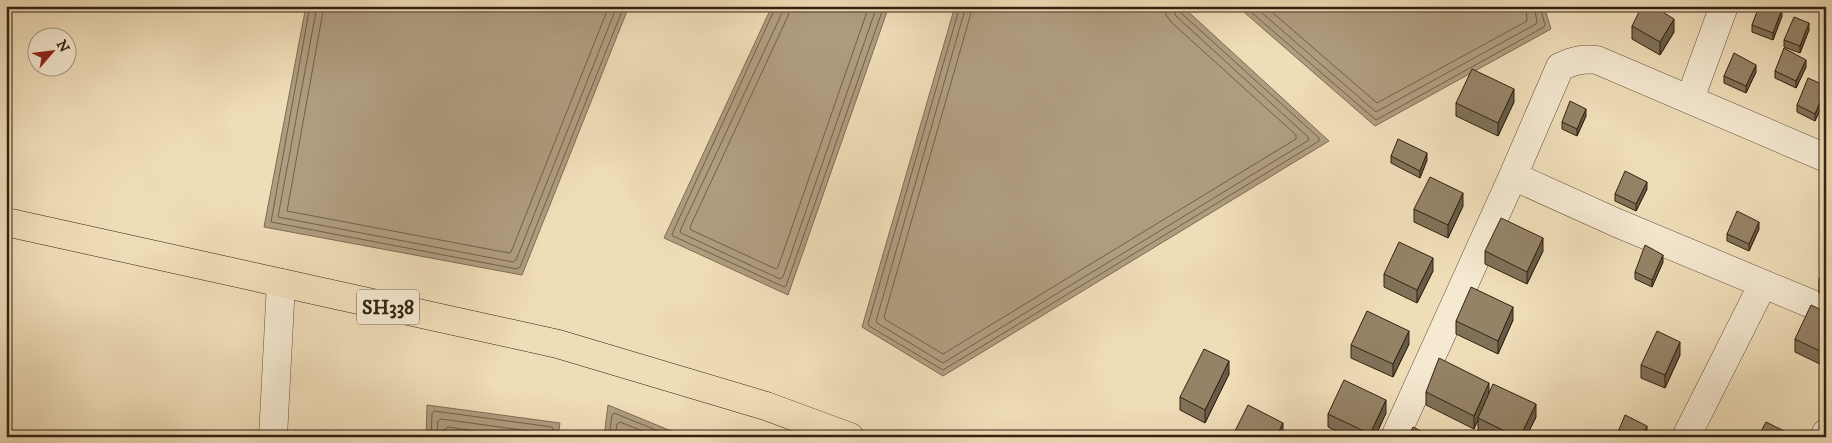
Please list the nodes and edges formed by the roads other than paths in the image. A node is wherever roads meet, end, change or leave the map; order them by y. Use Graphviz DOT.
graph roads {
  1 [pos="1724,6"];
  2 [pos="1690,99"];
  3 [pos="1826,158"];
  4 [pos="1513,176"];
  5 [pos="6,222"];
  6 [pos="281,283"];
  7 [pos="1763,284"];
  8 [pos="1826,310"];
  9 [pos="1826,433"];
  10 [pos="273,437"];
  11 [pos="850,437"];
  12 [pos="1395,437"];
  13 [pos="1686,437"];
  14 [pos="1824,437"];
  1 -- 2 [label="street"];
  2 -- 3 [label="street"];
  2 -- 4 [label="street"];
  4 -- 7 [label="street"];
  4 -- 12 [label="street"];
  5 -- 6 [label="main road, SH338"];
  6 -- 10 [label="street"];
  6 -- 11 [label="main road, SH338"];
  7 -- 8 [label="street"];
  7 -- 13 [label="street"];
  9 -- 14 [label="street"];
}
